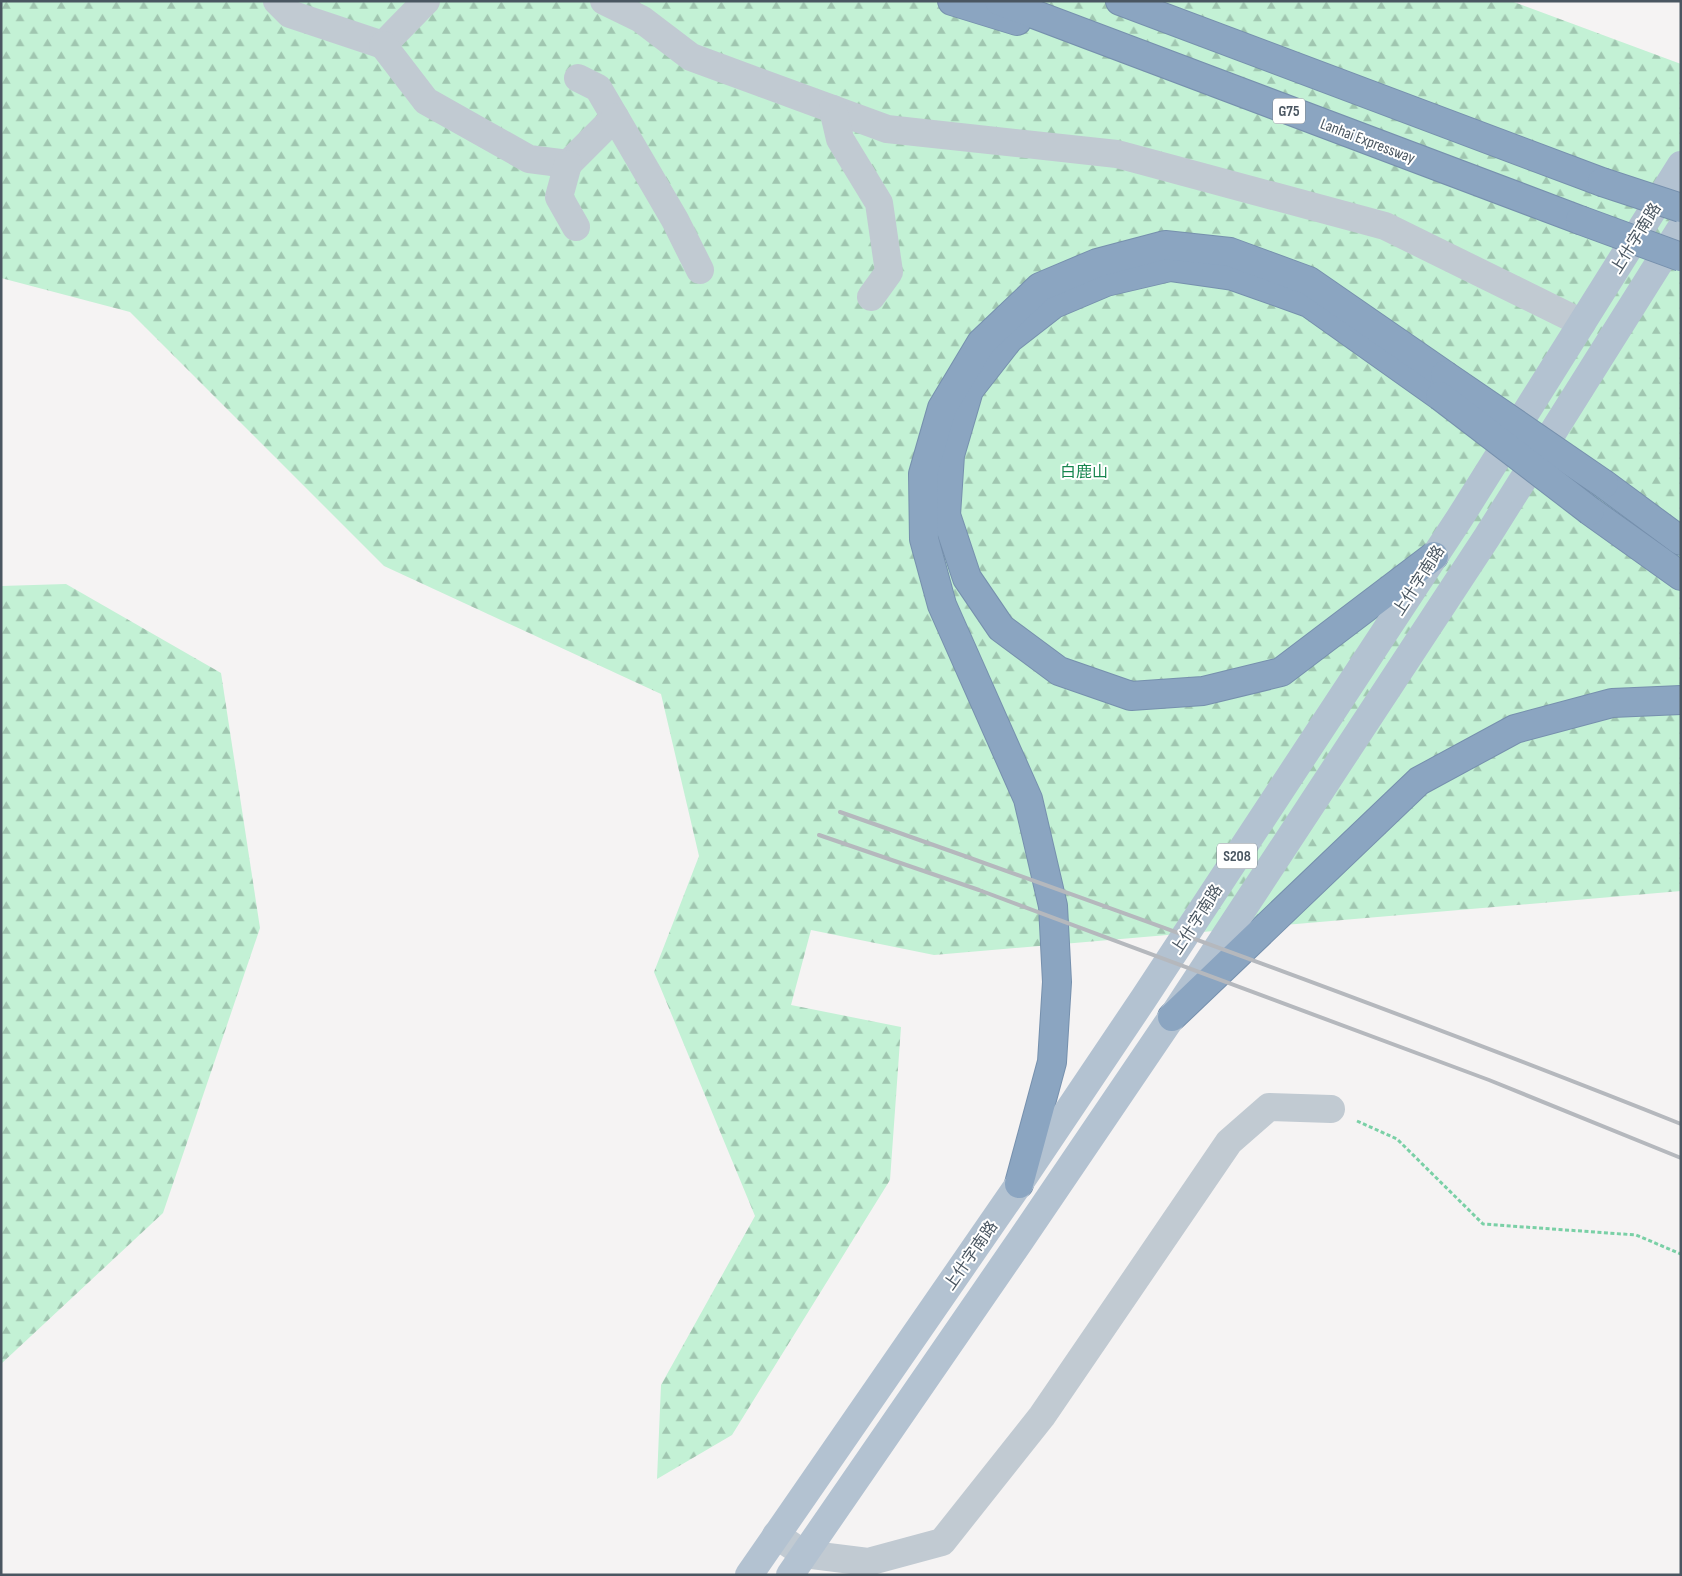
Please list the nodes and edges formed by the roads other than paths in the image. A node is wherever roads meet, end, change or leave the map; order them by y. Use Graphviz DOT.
graph roads {
  1 [pos="277,1"];
  2 [pos="426,1"];
  3 [pos="604,1"];
  4 [pos="952,1"];
  5 [pos="999,1"];
  6 [pos="1120,1"];
  7 [pos="1143,1"];
  8 [pos="383,46"];
  9 [pos="1285,63"];
  10 [pos="1189,73"];
  11 [pos="578,78"];
  12 [pos="833,109"];
  13 [pos="615,117"];
  14 [pos="568,164"];
  15 [pos="1681,165"];
  16 [pos="1681,208"];
  17 [pos="576,227"];
  18 [pos="1681,228"];
  19 [pos="1681,257"];
  20 [pos="700,270"];
  21 [pos="871,297"];
  22 [pos="1582,323"];
  23 [pos="1443,386"];
  24 [pos="1681,541"];
  25 [pos="1434,556"];
  26 [pos="1681,576"];
  27 [pos="1681,700"];
  28 [pos="1172,1017"];
  29 [pos="1331,1109"];
  30 [pos="1019,1184"];
  31 [pos="776,1535"];
  32 [pos="797,1564"];
  33 [pos="749,1575"];
  1 -- 8 [label="street"];
  2 -- 8 [label="street"];
  3 -- 12 [label="street"];
  4 -- 10 [label="highway"];
  5 -- 10 [label="highway, Lanhai Expressway / G75"];
  6 -- 9 [label="highway"];
  7 -- 9 [label="highway"];
  8 -- 14 [label="street"];
  9 -- 16 [label="highway, bridge"];
  10 -- 19 [label="highway, Lanhai Expressway / G75, bridge"];
  11 -- 13 [label="street"];
  12 -- 21 [label="street"];
  12 -- 22 [label="street"];
  13 -- 14 [label="street"];
  13 -- 20 [label="street"];
  14 -- 17 [label="street"];
  15 -- 22 [label="main road, 上什字南路 / S208"];
  18 -- 28 [label="main road, 上什字南路 / S208"];
  22 -- 25 [label="main road, 上什字南路 / S208"];
  23 -- 24 [label="highway, bridge"];
  23 -- 25 [label="highway"];
  23 -- 26 [label="highway, bridge"];
  23 -- 30 [label="highway"];
  25 -- 30 [label="main road, 上什字南路 / S208"];
  27 -- 28 [label="highway"];
  28 -- 32 [label="main road, 上什字南路 / S208"];
  29 -- 32 [label="street"];
  30 -- 31 [label="main road, 上什字南路 / S208"];
  31 -- 32 [label="street"];
  31 -- 33 [label="main road, S208"];
}
